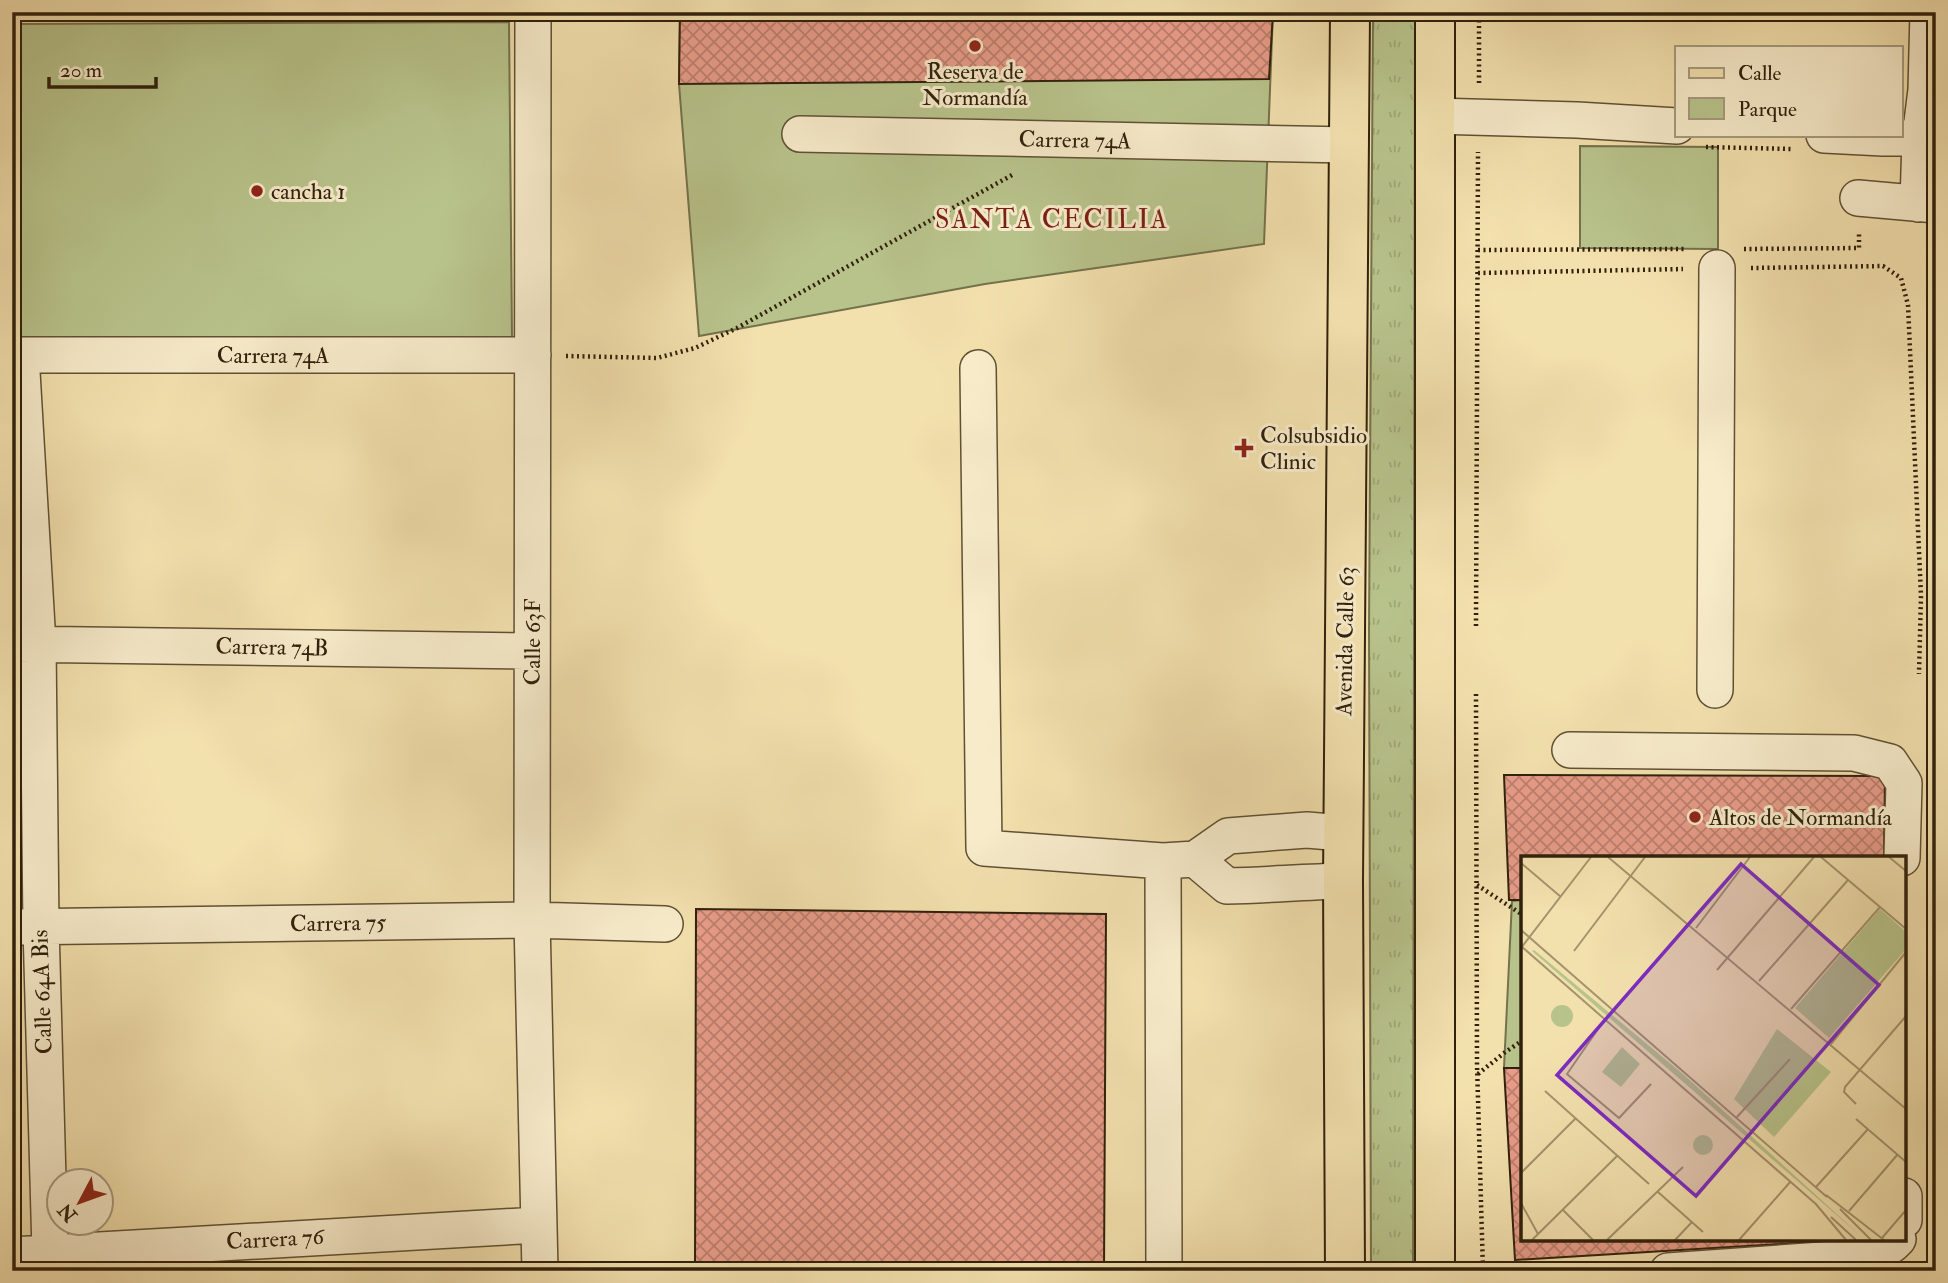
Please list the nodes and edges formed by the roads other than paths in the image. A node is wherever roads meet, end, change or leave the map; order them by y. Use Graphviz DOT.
graph roads {
  1 [pos="533,12"];
  2 [pos="1350,12"];
  3 [pos="1434,12"];
  4 [pos="1928,12"];
  5 [pos="1434,116"];
  6 [pos="1675,126"];
  7 [pos="800,134"];
  8 [pos="1844,136"];
  9 [pos="1920,138"];
  10 [pos="1350,145"];
  11 [pos="1858,198"];
  12 [pos="1927,204"];
  13 [pos="1713,256"];
  14 [pos="17,355"];
  15 [pos="533,355"];
  16 [pos="978,368"];
  17 [pos="25,644"];
  18 [pos="532,651"];
  19 [pos="1715,690"];
  20 [pos="1570,750"];
  21 [pos="1343,833"];
  22 [pos="1902,856"];
  23 [pos="1179,860"];
  24 [pos="1343,881"];
  25 [pos="532,920"];
  26 [pos="665,924"];
  27 [pos="26,927"];
  28 [pos="538,1225"];
  29 [pos="1896,1241"];
  30 [pos="50,1251"];
  31 [pos="12,1255"];
  32 [pos="540,1271"];
  33 [pos="1164,1271"];
  34 [pos="1345,1271"];
  35 [pos="1434,1271"];
  36 [pos="1668,1271"];
  1 -- 15 [label="street, Calle 63F"];
  2 -- 10 [label="main road, Avenida Calle 63"];
  3 -- 5 [label="main road"];
  4 -- 9 [label="street"];
  5 -- 6 [label="street"];
  5 -- 35 [label="main road"];
  7 -- 10 [label="street, Carrera 74A"];
  8 -- 9 [label="street"];
  9 -- 12 [label="street"];
  10 -- 21 [label="main road, Avenida Calle 63"];
  11 -- 12 [label="street"];
  13 -- 19 [label="street"];
  14 -- 15 [label="street, Carrera 74A"];
  14 -- 17 [label="street, Calle 64A Bis"];
  15 -- 18 [label="street, Calle 63F"];
  16 -- 23 [label="street"];
  17 -- 18 [label="street, Carrera 74B"];
  17 -- 27 [label="street, Calle 64A Bis"];
  18 -- 25 [label="street, Calle 63F"];
  20 -- 22 [label="street"];
  21 -- 23 [label="street"];
  21 -- 24 [label="main road, Avenida Calle 63"];
  23 -- 24 [label="street"];
  23 -- 33 [label="street"];
  24 -- 34 [label="main road, Avenida Calle 63"];
  25 -- 26 [label="street, Carrera 75"];
  25 -- 27 [label="street, Carrera 75"];
  25 -- 28 [label="street, Calle 63F"];
  27 -- 30 [label="street, Calle 64A Bis"];
  28 -- 30 [label="street, Carrera 76"];
  28 -- 32 [label="street, Calle 63F"];
  29 -- 36 [label="street"];
  30 -- 31 [label="street, Carrera 76"];
}
